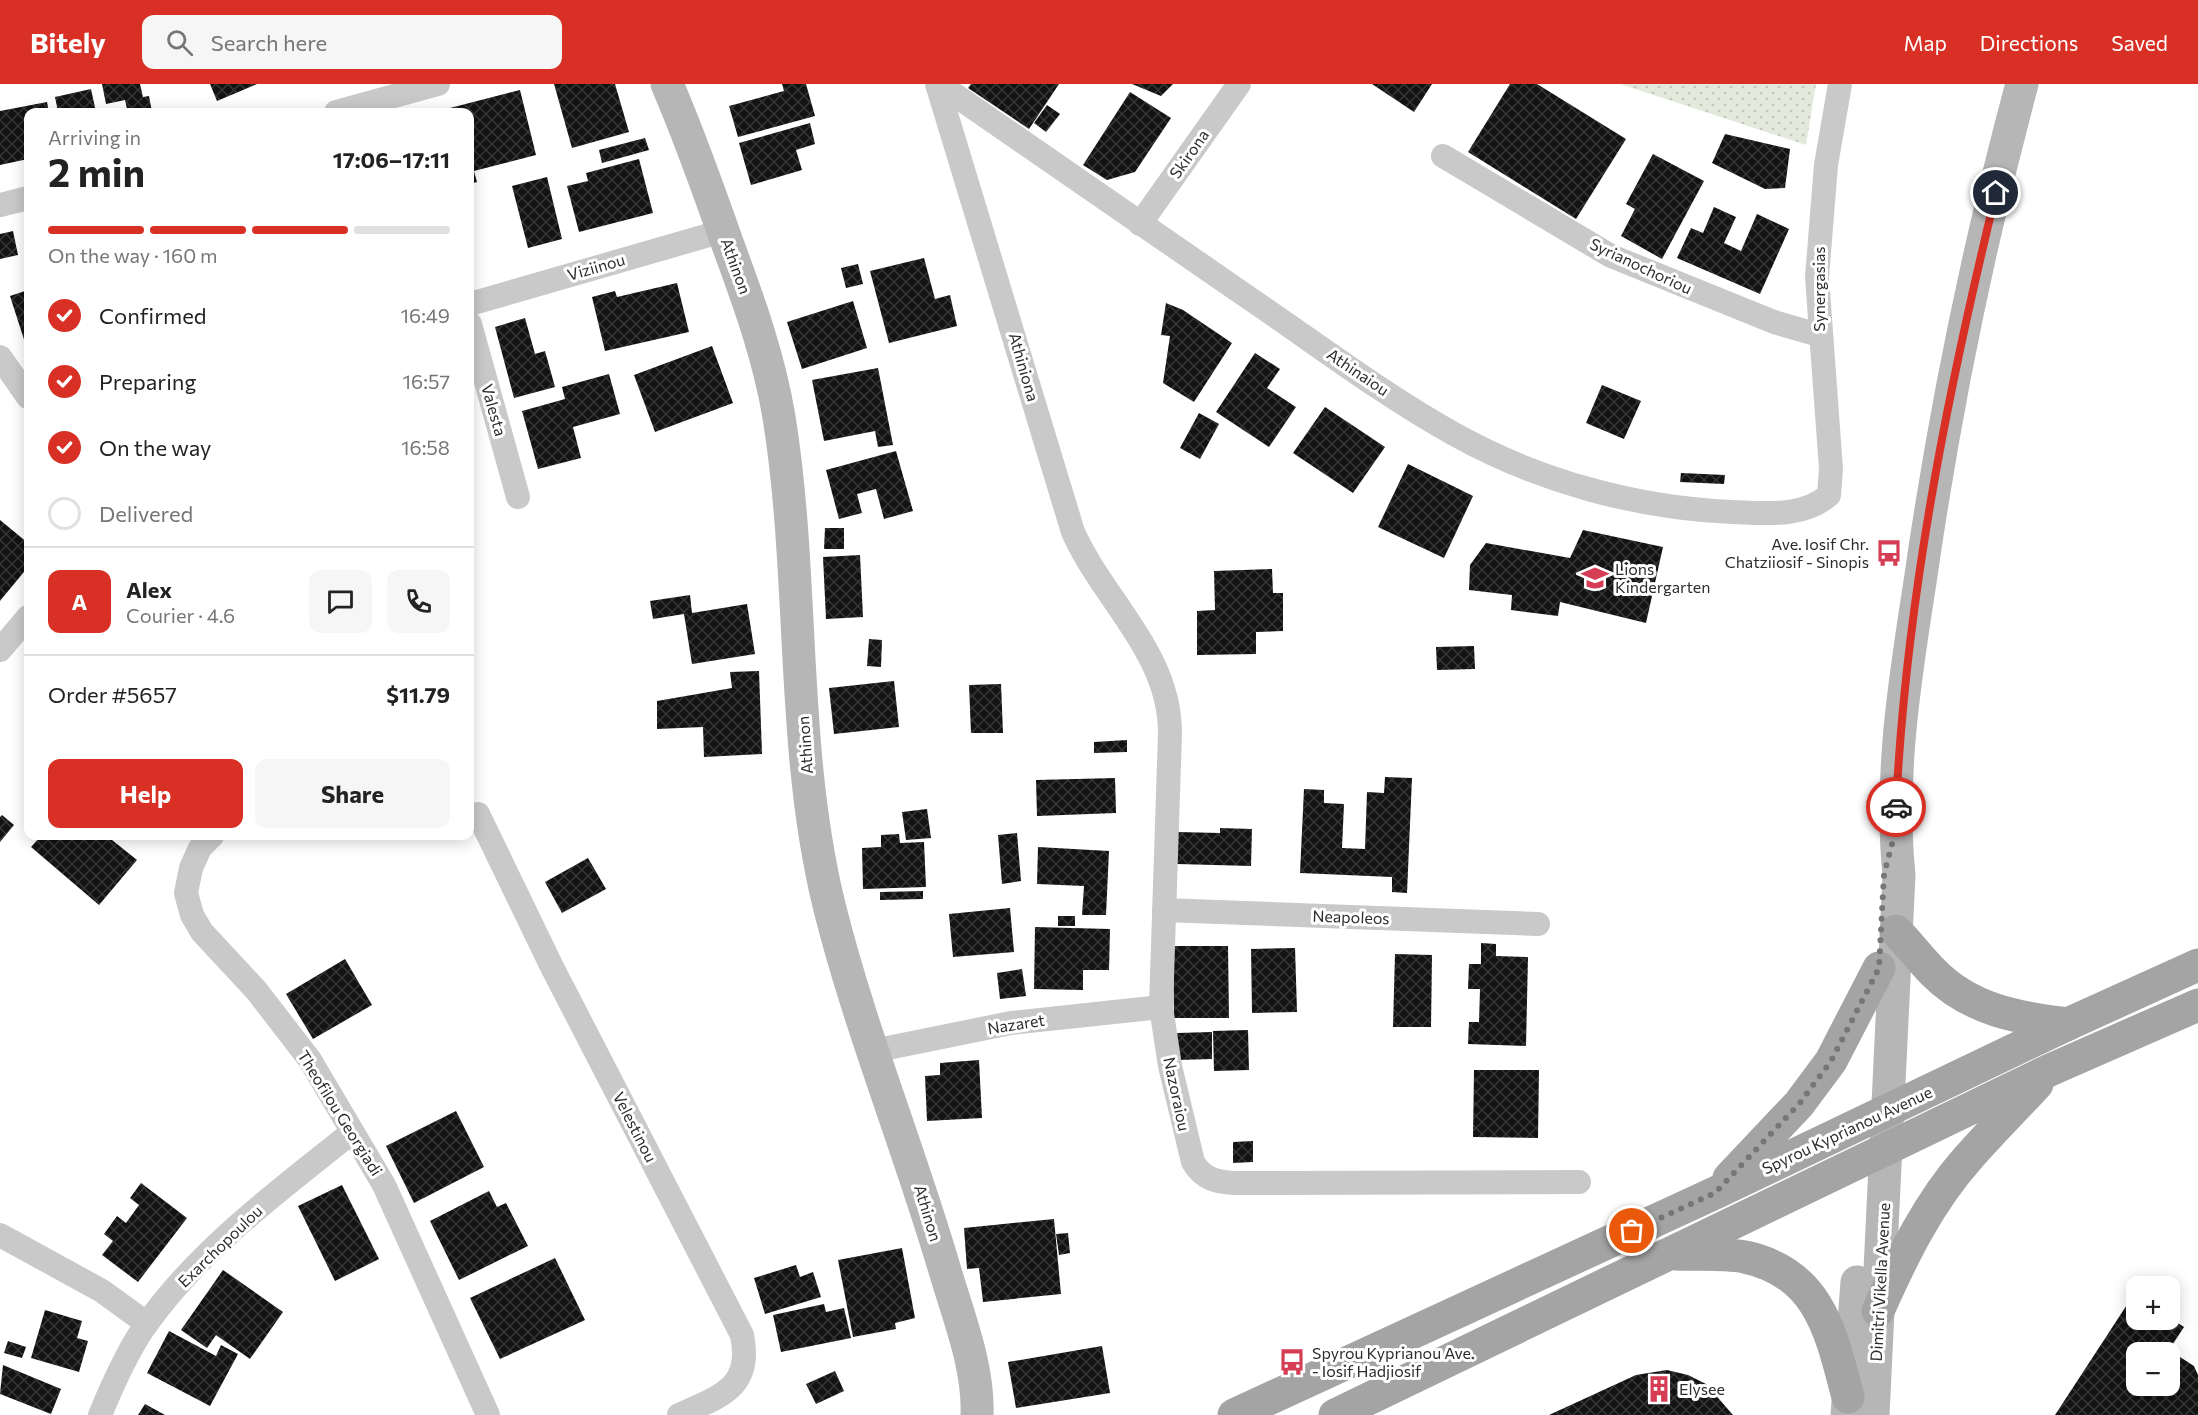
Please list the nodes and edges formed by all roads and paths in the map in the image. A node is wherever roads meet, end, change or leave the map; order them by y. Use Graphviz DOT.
graph roads {
  1 [pos="438,84"];
  2 [pos="667,84"];
  3 [pos="938,84"];
  4 [pos="1239,84"];
  5 [pos="1840,84"];
  6 [pos="2022,84"];
  7 [pos="351,108"];
  8 [pos="1443,156"];
  9 [pos="24,199"];
  10 [pos="0,206"];
  11 [pos="1140,224"];
  12 [pos="723,231"];
  13 [pos="474,303"];
  14 [pos="1819,335"];
  15 [pos="474,338"];
  16 [pos="0,357"];
  17 [pos="24,391"];
  18 [pos="1829,495"];
  19 [pos="518,497"];
  20 [pos="24,622"];
  21 [pos="1139,638"];
  22 [pos="0,650"];
  23 [pos="478,814"];
  24 [pos="1895,833"];
  25 [pos="208,840"];
  26 [pos="1164,910"];
  27 [pos="1538,924"];
  28 [pos="1896,931"];
  29 [pos="2198,965"];
  30 [pos="1879,968"];
  31 [pos="2198,1005"];
  32 [pos="1161,1007"];
  33 [pos="2068,1024"];
  34 [pos="873,1051"];
  35 [pos="2050,1070"];
  36 [pos="1880,1115"];
  37 [pos="351,1133"];
  38 [pos="1877,1154"];
  39 [pos="1579,1182"];
  40 [pos="1715,1193"];
  41 [pos="0,1235"];
  42 [pos="1671,1254"];
  43 [pos="1878,1311"];
  44 [pos="146,1323"];
  45 [pos="978,1408"];
  46 [pos="1856,1409"];
  47 [pos="100,1415"];
  48 [pos="488,1415"];
  49 [pos="680,1415"];
  50 [pos="1234,1415"];
  51 [pos="1335,1415"];
  1 -- 7 [label="street"];
  2 -- 12 [label="main road, Athinon"];
  3 -- 11 [label="street, Athinaiou"];
  3 -- 21 [label="street, Athiniona"];
  4 -- 11 [label="street, Skirona"];
  5 -- 14 [label="street, Synergasias"];
  6 -- 24 [label="main road"];
  8 -- 14 [label="street, Syrianochoriou"];
  9 -- 10 [label="street"];
  11 -- 18 [label="street, Athinaiou"];
  12 -- 13 [label="street, Viziinou"];
  12 -- 34 [label="main road, Athinon"];
  14 -- 18 [label="street, Synergasias"];
  15 -- 19 [label="street, Valesta"];
  16 -- 17 [label="street"];
  20 -- 22 [label="street"];
  21 -- 26 [label="street, Nazoraiou"];
  23 -- 49 [label="street, Velestinou"];
  24 -- 28 [label="main road"];
  24 -- 30 [label="main road"];
  25 -- 37 [label="street, Theofilou Georgiadi"];
  26 -- 27 [label="street, Neapoleos"];
  26 -- 32 [label="street, Nazoraiou"];
  28 -- 33 [label="main road"];
  28 -- 36 [label="main road"];
  29 -- 33 [label="main road, Spyrou Kyprianou Avenue"];
  30 -- 36 [label="main road"];
  30 -- 40 [label="main road"];
  31 -- 35 [label="main road, Spyrou Kyprianou Avenue"];
  32 -- 34 [label="street, Nazaret"];
  32 -- 39 [label="street, Nazoraiou"];
  33 -- 36 [label="main road, Spyrou Kyprianou Avenue"];
  34 -- 45 [label="main road, Athinon"];
  35 -- 38 [label="main road, Spyrou Kyprianou Avenue"];
  35 -- 43 [label="main road"];
  36 -- 38 [label="main road"];
  36 -- 40 [label="main road, Spyrou Kyprianou Avenue"];
  37 -- 44 [label="street, Exarchopoulou"];
  37 -- 48 [label="street, Theofilou Georgiadi"];
  38 -- 42 [label="main road, Spyrou Kyprianou Avenue"];
  38 -- 43 [label="main road, Dimitri Vikella Avenue"];
  38 -- 46 [label="main road, Dimitri Vikella Avenue"];
  40 -- 50 [label="main road, Spyrou Kyprianou Avenue"];
  41 -- 44 [label="street"];
  42 -- 46 [label="main road"];
  42 -- 51 [label="main road, Spyrou Kyprianou Avenue"];
  43 -- 46 [label="main road, Dimitri Vikella Avenue"];
  44 -- 47 [label="street, Exarchopoulou"];
}
